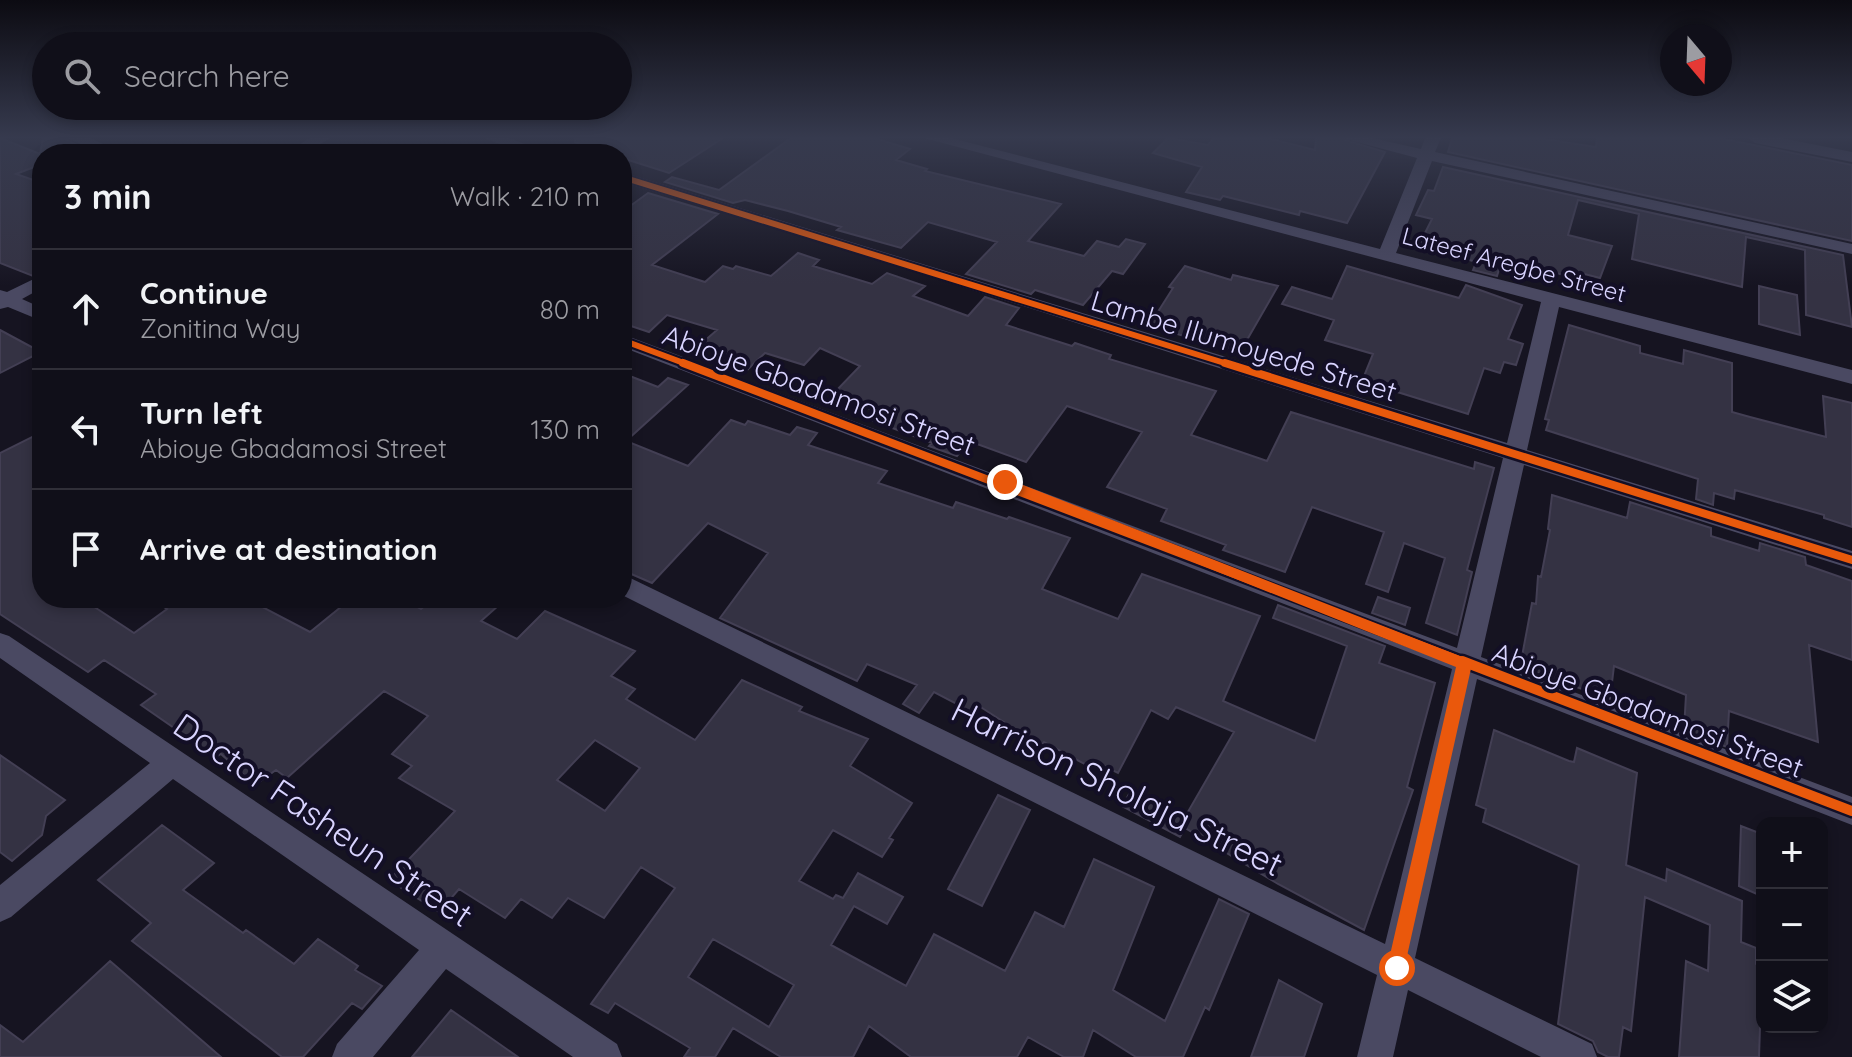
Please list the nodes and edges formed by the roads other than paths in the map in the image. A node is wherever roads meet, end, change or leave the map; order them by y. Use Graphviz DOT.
graph roads {
  1 [pos="657,187"];
  2 [pos="1121,187"];
  3 [pos="1413,187"];
  4 [pos="1599,187"];
  5 [pos="1852,249"];
  6 [pos="1386,256"];
  7 [pos="32,286"];
  8 [pos="2,299"];
  9 [pos="1551,300"];
  10 [pos="32,311"];
  11 [pos="632,344"];
  12 [pos="1852,377"];
  13 [pos="1516,455"];
  14 [pos="1852,560"];
  15 [pos="632,589"];
  16 [pos="0,644"];
  17 [pos="1464,664"];
  18 [pos="171,763"];
  19 [pos="1852,811"];
  20 [pos="0,906"];
  21 [pos="442,948"];
  22 [pos="1397,968"];
  23 [pos="350,1057"];
  24 [pos="604,1057"];
  25 [pos="1375,1057"];
  26 [pos="1579,1057"];
  1 -- 13 [label="street, Lambe Ilumoyede Street"];
  2 -- 6 [label="street, Lateef Aregbe Street"];
  3 -- 6 [label="street"];
  4 -- 5 [label="street"];
  6 -- 9 [label="street, Lateef Aregbe Street"];
  7 -- 8 [label="street"];
  8 -- 10 [label="street"];
  9 -- 12 [label="street, Lateef Aregbe Street"];
  9 -- 13 [label="street"];
  11 -- 17 [label="street, Abioye Gbadamosi Street"];
  13 -- 14 [label="street, Lambe Ilumoyede Street"];
  13 -- 17 [label="street"];
  15 -- 22 [label="street, Harrison Sholaja Street"];
  16 -- 18 [label="street, Doctor Fasheun Street"];
  17 -- 19 [label="street, Abioye Gbadamosi Street"];
  17 -- 22 [label="street"];
  18 -- 20 [label="street"];
  18 -- 21 [label="street, Doctor Fasheun Street"];
  21 -- 23 [label="street"];
  21 -- 24 [label="street, Doctor Fasheun Street"];
  22 -- 25 [label="street"];
  22 -- 26 [label="street, Harrison Sholaja Street"];
}
